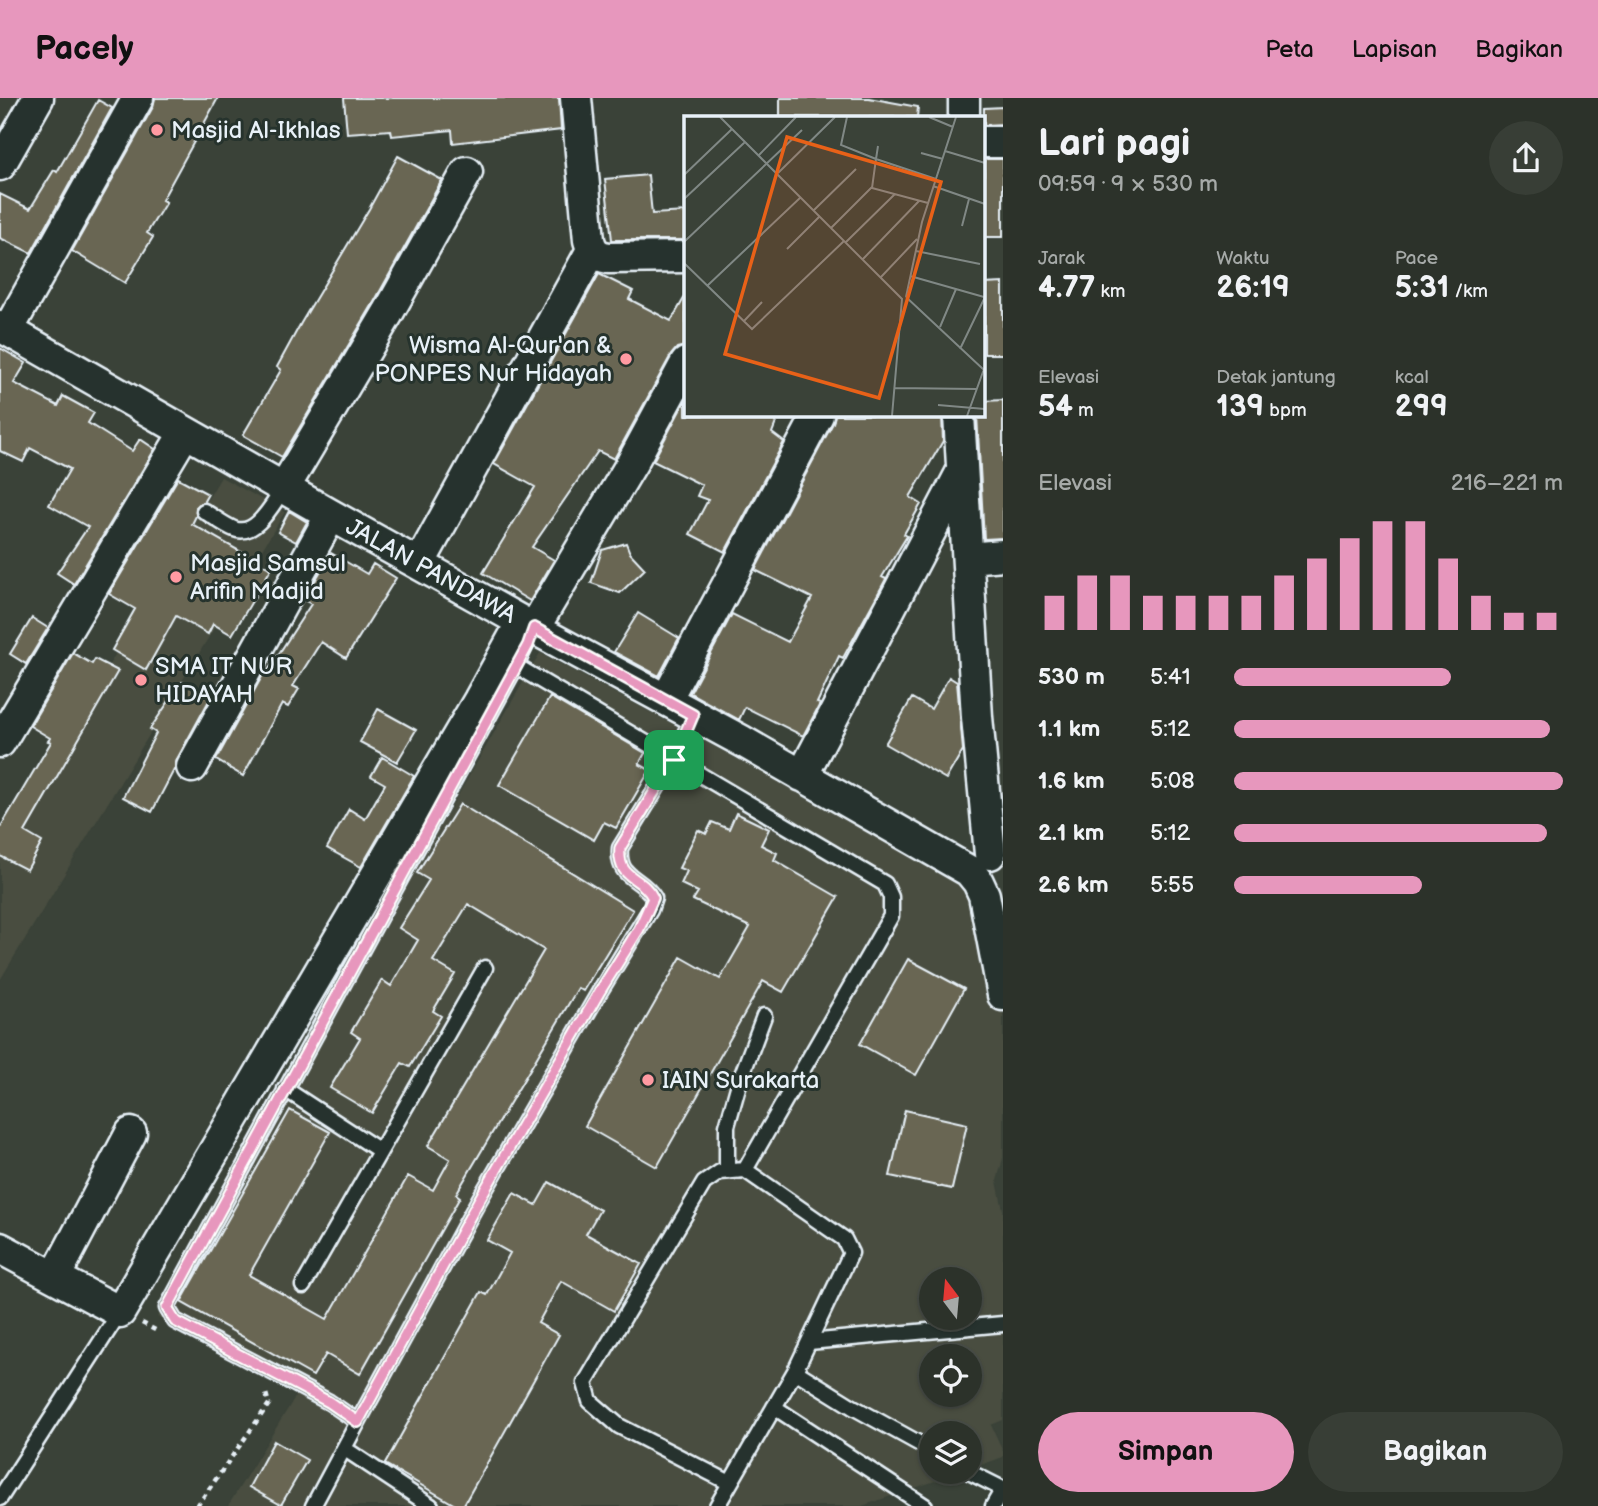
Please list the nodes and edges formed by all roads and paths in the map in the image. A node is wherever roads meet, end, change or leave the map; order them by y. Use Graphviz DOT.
graph roads {
  1 [pos="38,98"];
  2 [pos="138,98"];
  3 [pos="576,98"];
  4 [pos="964,98"];
  5 [pos="964,116"];
  6 [pos="0,165"];
  7 [pos="467,172"];
  8 [pos="592,250"];
  9 [pos="684,257"];
  10 [pos="4,328"];
  11 [pos="684,367"];
  12 [pos="817,416"];
  13 [pos="959,416"];
  14 [pos="185,432"];
  15 [pos="962,471"];
  16 [pos="284,488"];
  17 [pos="204,511"];
  18 [pos="331,515"];
  19 [pos="1003,555"];
  20 [pos="968,558"];
  21 [pos="419,564"];
  22 [pos="528,625"];
  23 [pos="516,666"];
  24 [pos="666,700"];
  25 [pos="693,715"];
  26 [pos="990,717"];
  27 [pos="0,742"];
  28 [pos="674,760"];
  29 [pos="192,766"];
  30 [pos="803,776"];
  31 [pos="989,863"];
  32 [pos="485,968"];
  33 [pos="1003,995"];
  34 [pos="764,1016"];
  35 [pos="285,1090"];
  36 [pos="131,1133"];
  37 [pos="380,1151"];
  38 [pos="727,1170"];
  39 [pos="745,1170"];
  40 [pos="0,1248"];
  41 [pos="55,1277"];
  42 [pos="303,1286"];
  43 [pos="120,1312"];
  44 [pos="1003,1324"];
  45 [pos="166,1335"];
  46 [pos="809,1342"];
  47 [pos="795,1371"];
  48 [pos="254,1384"];
  49 [pos="774,1407"];
  50 [pos="358,1422"];
  51 [pos="919,1443"];
  52 [pos="345,1449"];
  53 [pos="982,1478"];
  54 [pos="730,1483"];
  55 [pos="1003,1489"];
  56 [pos="0,1498"];
  57 [pos="197,1506"];
  58 [pos="313,1506"];
  59 [pos="431,1506"];
  60 [pos="717,1506"];
  61 [pos="925,1506"];
  62 [pos="993,1506"];
  1 -- 6 [label="street"];
  2 -- 10 [label="street"];
  3 -- 8 [label="street"];
  4 -- 5 [label="street"];
  7 -- 16 [label="street"];
  8 -- 9 [label="street"];
  8 -- 21 [label="street"];
  10 -- 14 [label="street, JALAN PANDAWA"];
  11 -- 22 [label="street"];
  12 -- 24 [label="street"];
  13 -- 15 [label="street"];
  14 -- 16 [label="street, JALAN PANDAWA"];
  14 -- 27 [label="street"];
  15 -- 20 [label="street"];
  15 -- 30 [label="street"];
  16 -- 17 [label="lane"];
  16 -- 18 [label="street, JALAN PANDAWA"];
  18 -- 21 [label="street, JALAN PANDAWA"];
  18 -- 29 [label="street"];
  19 -- 20 [label="street"];
  20 -- 26 [label="street"];
  21 -- 22 [label="street, JALAN PANDAWA"];
  22 -- 23 [label="lane"];
  22 -- 24 [label="street, JALAN PANDAWA"];
  22 -- 43 [label="street"];
  23 -- 28 [label="lane"];
  23 -- 35 [label="lane"];
  24 -- 25 [label="street, JALAN PANDAWA"];
  25 -- 28 [label="lane"];
  25 -- 30 [label="street, JALAN PANDAWA"];
  26 -- 31 [label="street"];
  28 -- 39 [label="lane"];
  28 -- 50 [label="lane"];
  30 -- 31 [label="street, JALAN PANDAWA"];
  31 -- 33 [label="street"];
  32 -- 37 [label="lane"];
  34 -- 38 [label="lane"];
  35 -- 37 [label="lane"];
  35 -- 50 [label="lane"];
  36 -- 41 [label="street"];
  37 -- 42 [label="lane"];
  38 -- 39 [label="lane"];
  38 -- 54 [label="lane"];
  39 -- 46 [label="lane"];
  40 -- 41 [label="street"];
  41 -- 43 [label="street"];
  43 -- 45 [label="path"];
  43 -- 56 [label="lane"];
  44 -- 46 [label="lane"];
  46 -- 47 [label="lane"];
  47 -- 49 [label="lane"];
  47 -- 51 [label="lane"];
  48 -- 57 [label="path"];
  49 -- 54 [label="lane"];
  49 -- 61 [label="lane"];
  50 -- 52 [label="lane"];
  52 -- 58 [label="lane"];
  52 -- 59 [label="lane"];
  53 -- 55 [label="lane"];
  54 -- 60 [label="lane"];
  55 -- 62 [label="lane"];
}
